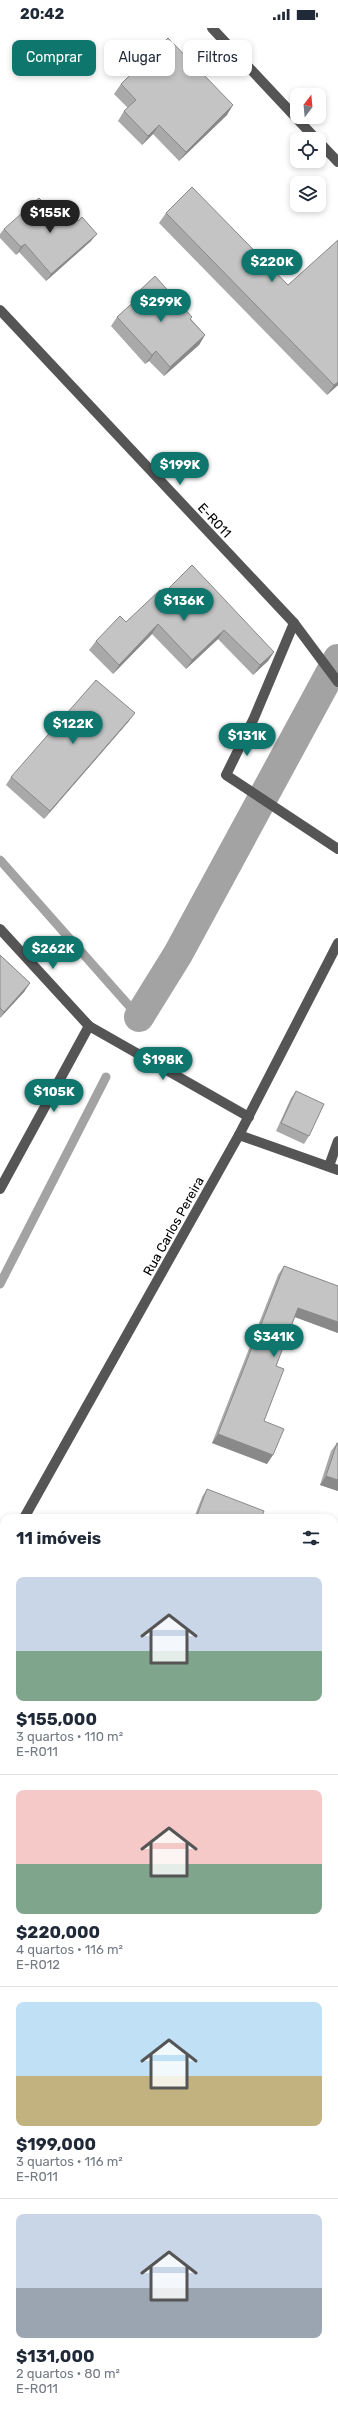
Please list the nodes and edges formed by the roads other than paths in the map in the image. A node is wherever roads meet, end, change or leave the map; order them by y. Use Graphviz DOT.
graph roads {
  1 [pos="212,28"];
  2 [pos="309,132"];
  3 [pos="326,149"];
  4 [pos="338,162"];
  5 [pos="0,310"];
  6 [pos="294,623"];
  7 [pos="338,682"];
  8 [pos="338,849"];
  9 [pos="0,929"];
  10 [pos="338,943"];
  11 [pos="89,1026"];
  12 [pos="249,1117"];
  13 [pos="239,1135"];
  14 [pos="338,1141"];
  15 [pos="333,1168"];
  16 [pos="0,1189"];
  17 [pos="26,1514"];
  1 -- 2 [label="street"];
  3 -- 4 [label="street"];
  5 -- 6 [label="street, E-R011"];
  6 -- 7 [label="street, E-R011"];
  6 -- 8 [label="street"];
  9 -- 11 [label="street"];
  10 -- 12 [label="street, Rua Carlos Pereira"];
  11 -- 12 [label="street"];
  11 -- 16 [label="street"];
  12 -- 13 [label="street, Rua Carlos Pereira"];
  13 -- 15 [label="street"];
  13 -- 17 [label="street, Rua Carlos Pereira"];
  14 -- 15 [label="street"];
}
